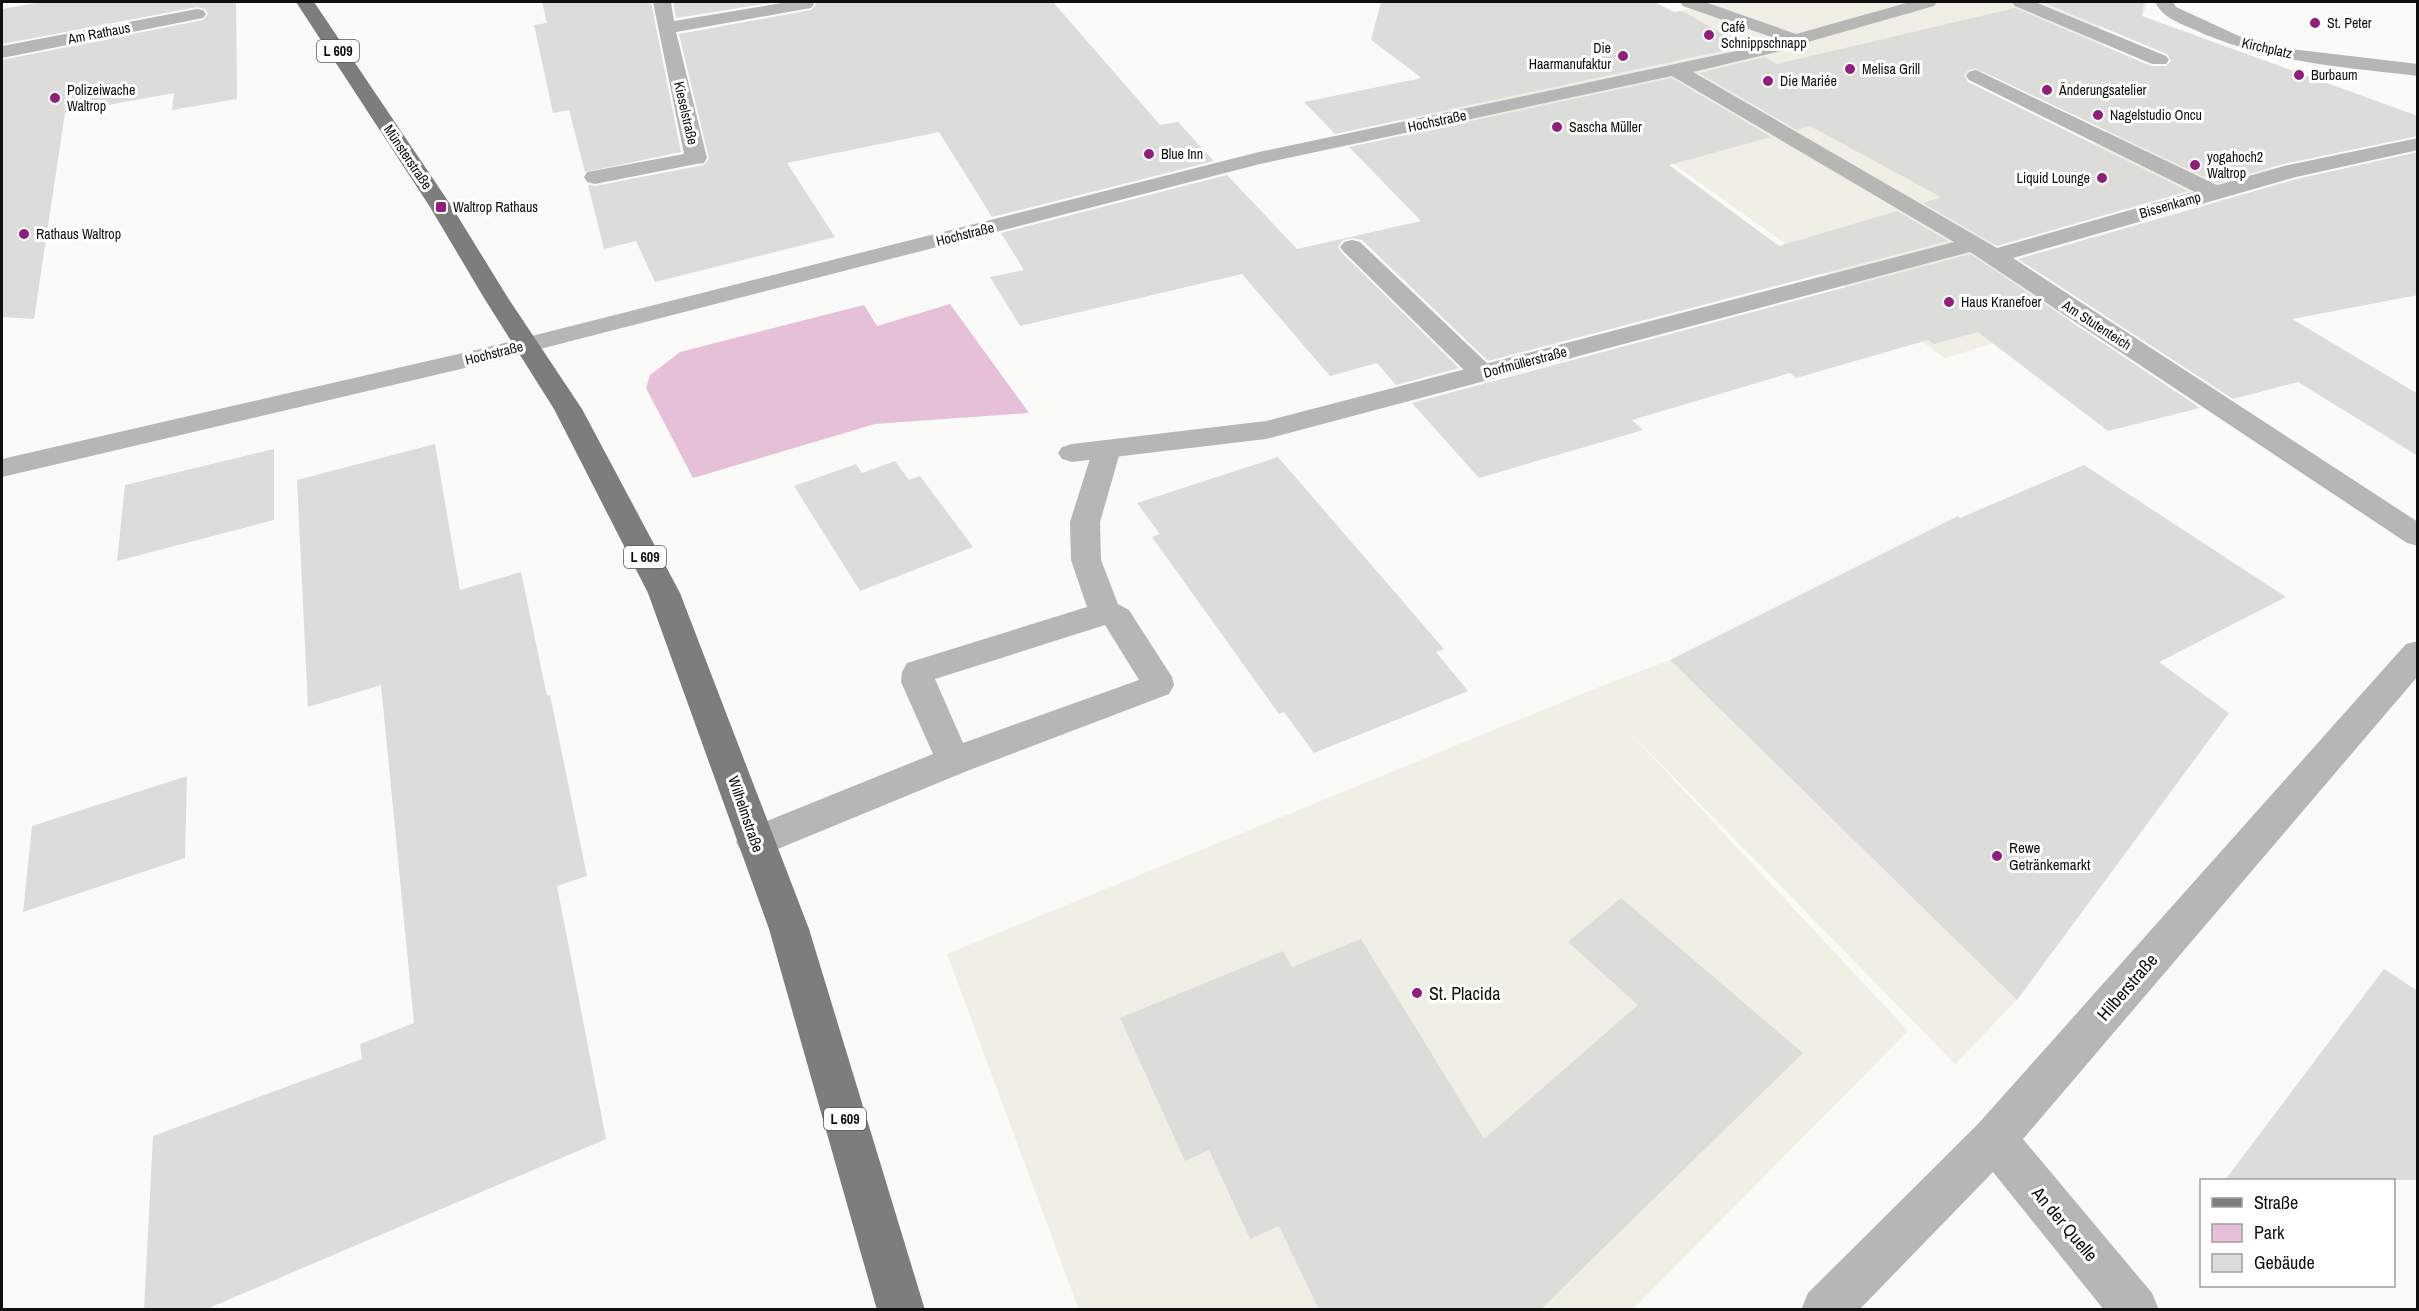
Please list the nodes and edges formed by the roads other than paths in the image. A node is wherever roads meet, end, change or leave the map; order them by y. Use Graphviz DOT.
graph roads {
  1 [pos="305,2"];
  2 [pos="662,2"];
  3 [pos="1689,2"];
  4 [pos="1928,2"];
  5 [pos="2021,2"];
  6 [pos="2164,2"];
  7 [pos="805,4"];
  8 [pos="197,14"];
  9 [pos="666,28"];
  10 [pos="1799,41"];
  11 [pos="2,52"];
  12 [pos="2159,60"];
  13 [pos="1676,70"];
  14 [pos="2418,70"];
  15 [pos="1976,76"];
  16 [pos="2418,144"];
  17 [pos="595,177"];
  18 [pos="2213,192"];
  19 [pos="1352,247"];
  20 [pos="1984,250"];
  21 [pos="528,345"];
  22 [pos="1482,374"];
  23 [pos="1107,449"];
  24 [pos="1072,453"];
  25 [pos="2,468"];
  26 [pos="2418,536"];
  27 [pos="1105,613"];
  28 [pos="2418,653"];
  29 [pos="954,761"];
  30 [pos="755,842"];
  31 [pos="1994,1139"];
  32 [pos="900,1310"];
  33 [pos="1825,1310"];
  34 [pos="2135,1310"];
  1 -- 21 [label="main road, Münsterstraße / L 609"];
  2 -- 9 [label="street, Kieselstraße"];
  3 -- 10 [label="street"];
  4 -- 10 [label="street, Hochstraße"];
  5 -- 12 [label="street"];
  6 -- 14 [label="street, Kirchplatz"];
  7 -- 9 [label="street"];
  8 -- 11 [label="street, Am Rathaus"];
  9 -- 17 [label="street, Kieselstraße"];
  10 -- 13 [label="street, Hochstraße"];
  13 -- 20 [label="street, Am Stutenteich"];
  13 -- 21 [label="street, Hochstraße"];
  15 -- 18 [label="street"];
  16 -- 18 [label="street, Bissenkamp"];
  18 -- 20 [label="street, Bissenkamp"];
  19 -- 22 [label="street"];
  20 -- 22 [label="street, Dorfmüllerstraße"];
  20 -- 26 [label="street, Am Stutenteich"];
  21 -- 25 [label="street, Hochstraße"];
  21 -- 30 [label="main road, Wilhelmstraße / L 609"];
  22 -- 23 [label="street, Dorfmüllerstraße"];
  23 -- 24 [label="street, Dorfmüllerstraße"];
  23 -- 27 [label="street"];
  27 -- 29 [label="street"];
  27 -- 29 [label="street"];
  28 -- 31 [label="street, Hilberstraße"];
  29 -- 30 [label="street"];
  30 -- 32 [label="main road, Wilhelmstraße / L 609"];
  31 -- 33 [label="street, Hilberstraße"];
  31 -- 34 [label="street, An der Quelle"];
}
